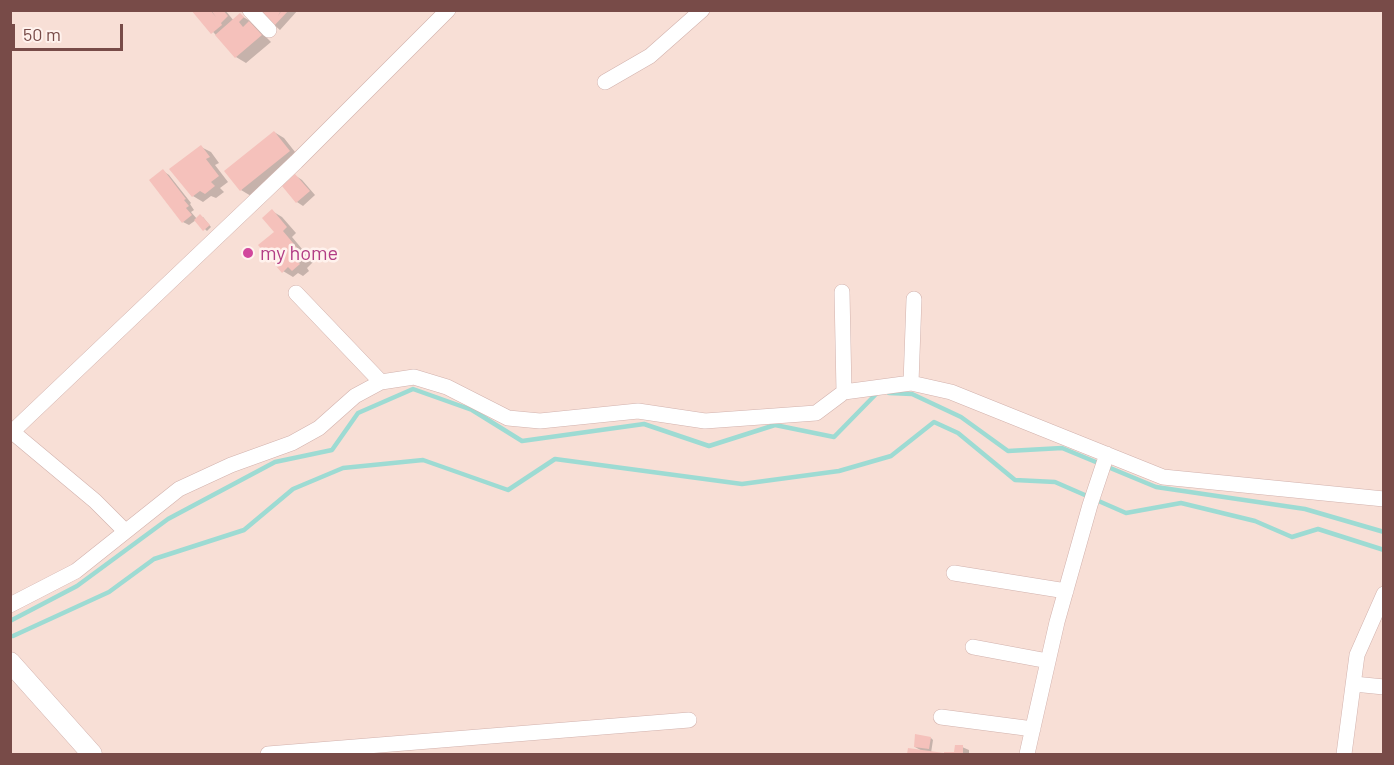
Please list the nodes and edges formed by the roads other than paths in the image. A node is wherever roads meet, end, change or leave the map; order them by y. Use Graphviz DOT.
graph roads {
  1 [pos="250,10"];
  2 [pos="448,10"];
  3 [pos="702,10"];
  4 [pos="269,30"];
  5 [pos="604,81"];
  6 [pos="842,292"];
  7 [pos="296,293"];
  8 [pos="914,299"];
  9 [pos="381,382"];
  10 [pos="911,383"];
  11 [pos="844,392"];
  12 [pos="12,430"];
  13 [pos="1107,454"];
  14 [pos="1383,499"];
  15 [pos="124,531"];
  16 [pos="954,573"];
  17 [pos="1066,591"];
  18 [pos="1383,594"];
  19 [pos="10,605"];
  20 [pos="974,647"];
  21 [pos="10,662"];
  22 [pos="1048,662"];
  23 [pos="1354,684"];
  24 [pos="1383,687"];
  25 [pos="941,717"];
  26 [pos="689,720"];
  27 [pos="1033,729"];
  28 [pos="92,754"];
  29 [pos="268,754"];
  30 [pos="1027,754"];
  31 [pos="1344,754"];
  1 -- 4 [label="street"];
  2 -- 12 [label="street"];
  3 -- 5 [label="street"];
  6 -- 11 [label="street"];
  7 -- 9 [label="street"];
  8 -- 10 [label="street"];
  9 -- 11 [label="street"];
  9 -- 15 [label="street"];
  10 -- 11 [label="street"];
  10 -- 13 [label="street"];
  12 -- 15 [label="street"];
  13 -- 14 [label="street"];
  13 -- 17 [label="street"];
  15 -- 19 [label="street"];
  16 -- 17 [label="street"];
  17 -- 22 [label="street"];
  18 -- 23 [label="street"];
  20 -- 22 [label="street"];
  21 -- 28 [label="street"];
  22 -- 27 [label="street"];
  23 -- 24 [label="street"];
  23 -- 31 [label="street"];
  25 -- 27 [label="street"];
  26 -- 29 [label="street"];
  27 -- 30 [label="street"];
}
